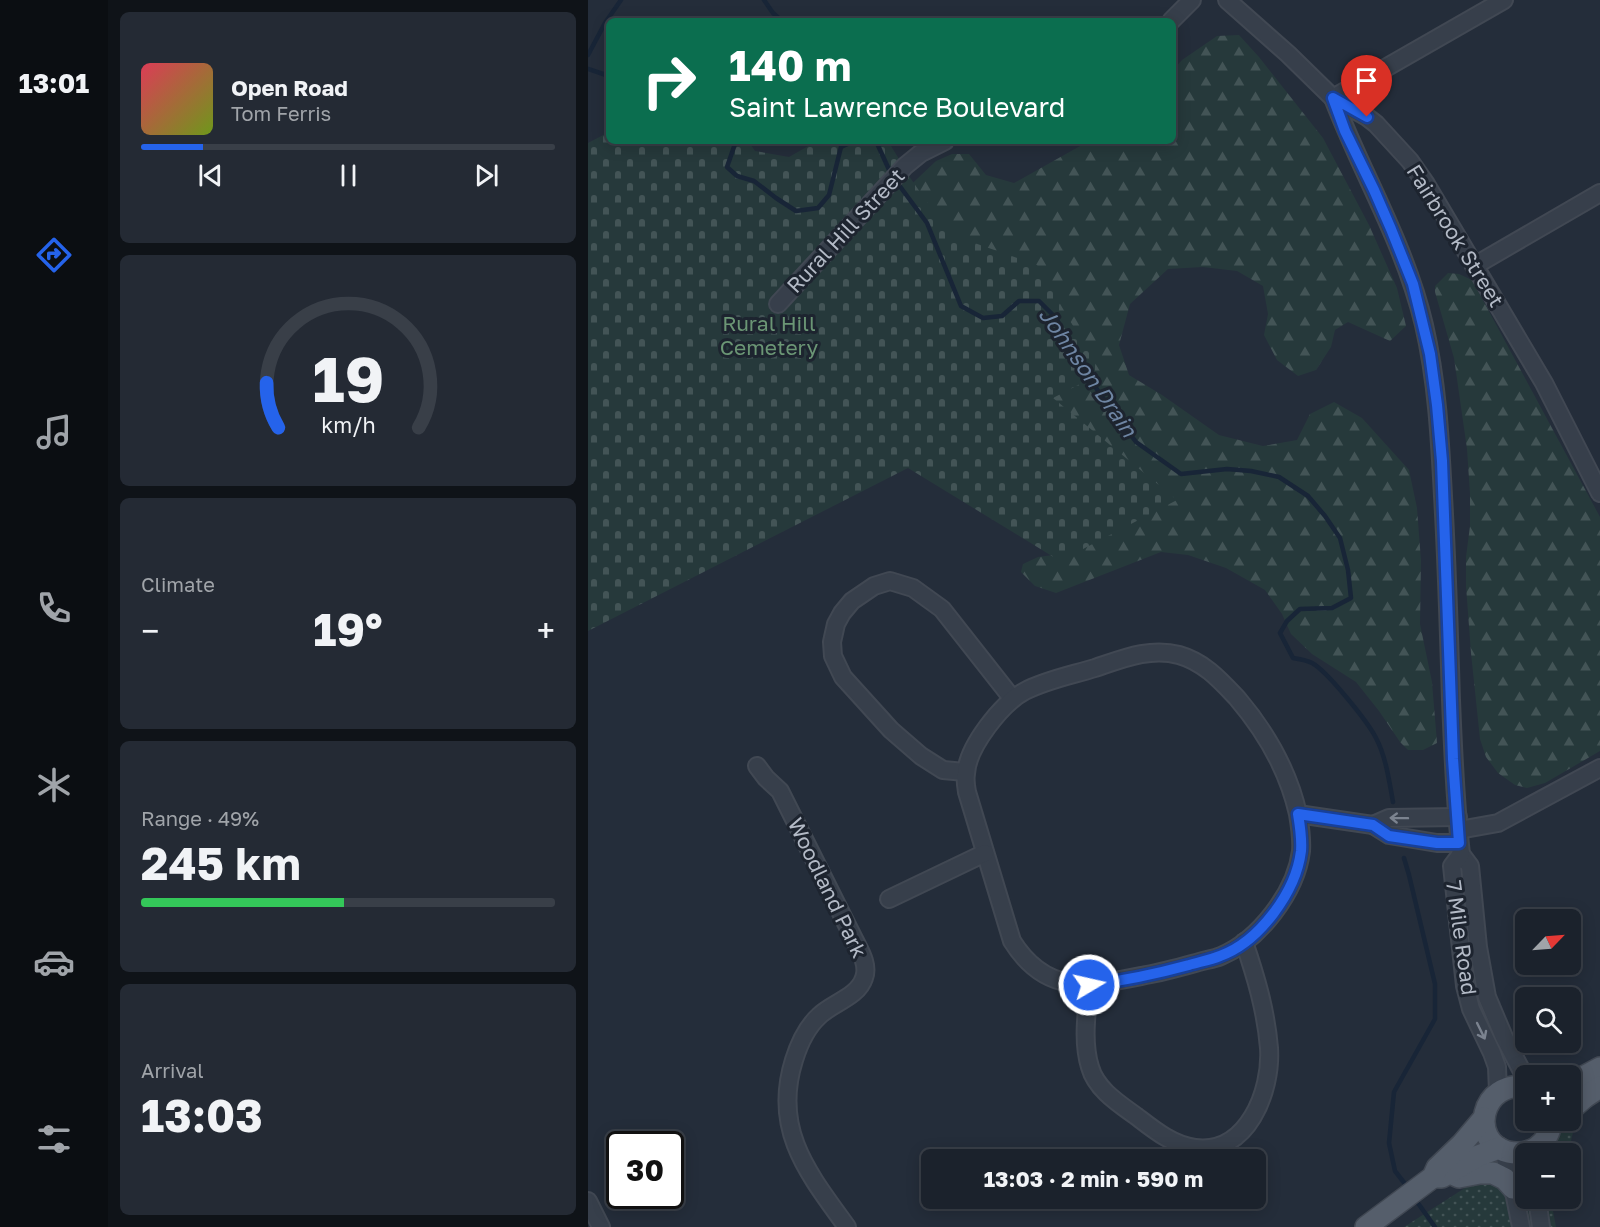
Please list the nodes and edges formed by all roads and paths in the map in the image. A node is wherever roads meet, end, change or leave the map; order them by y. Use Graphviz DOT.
graph roads {
  1 [pos="1192,0"];
  2 [pos="1227,0"];
  3 [pos="1504,0"];
  4 [pos="1174,18"];
  5 [pos="1333,98"];
  6 [pos="939,144"];
  7 [pos="1600,193"];
  8 [pos="1474,266"];
  9 [pos="778,304"];
  10 [pos="1600,493"];
  11 [pos="1012,698"];
  12 [pos="757,766"];
  13 [pos="1600,768"];
  14 [pos="965,772"];
  15 [pos="1298,814"];
  16 [pos="1373,825"];
  17 [pos="1459,836"];
  18 [pos="985,853"];
  19 [pos="889,899"];
  20 [pos="1244,942"];
  21 [pos="1089,985"];
  22 [pos="1519,1065"];
  23 [pos="1600,1068"];
  24 [pos="1581,1078"];
  25 [pos="1515,1086"];
  26 [pos="1600,1087"];
  27 [pos="1498,1092"];
  28 [pos="1581,1100"];
  29 [pos="1484,1118"];
  30 [pos="1501,1149"];
  31 [pos="1515,1153"];
  32 [pos="1427,1183"];
  33 [pos="1513,1188"];
  34 [pos="588,1201"];
  35 [pos="1539,1209"];
  36 [pos="601,1227"];
  37 [pos="848,1227"];
  38 [pos="1366,1227"];
  39 [pos="1521,1227"];
  40 [pos="1541,1227"];
  1 -- 4 [label="street"];
  2 -- 5 [label="street, Fairbrook Street"];
  3 -- 5 [label="street"];
  5 -- 8 [label="street, Fairbrook Street"];
  5 -- 17 [label="street, 7 Mile Road"];
  6 -- 9 [label="street, Rural Hill Street"];
  7 -- 8 [label="street"];
  8 -- 10 [label="street, Fairbrook Street"];
  11 -- 14 [label="street"];
  11 -- 14 [label="street"];
  11 -- 15 [label="street"];
  12 -- 37 [label="street, Woodland Park"];
  13 -- 17 [label="street"];
  14 -- 18 [label="street"];
  15 -- 16 [label="street"];
  15 -- 20 [label="street"];
  17 -- 16 [label="street, one-way"];
  16 -- 17 [label="street"];
  17 -- 22 [label="street, 7 Mile Road"];
  17 -- 27 [label="street, 7 Mile Road, one-way"];
  18 -- 19 [label="street"];
  18 -- 21 [label="street"];
  20 -- 21 [label="street"];
  20 -- 21 [label="street"];
  23 -- 24 [label="main road"];
  25 -- 27 [label="main road"];
  26 -- 28 [label="main road"];
  27 -- 29 [label="main road"];
  29 -- 30 [label="main road"];
  29 -- 32 [label="main road"];
  30 -- 31 [label="main road"];
  30 -- 32 [label="main road"];
  30 -- 33 [label="street"];
  32 -- 33 [label="main road"];
  32 -- 38 [label="main road"];
  33 -- 39 [label="street"];
  34 -- 36 [label="street"];
  35 -- 40 [label="street"];
}
